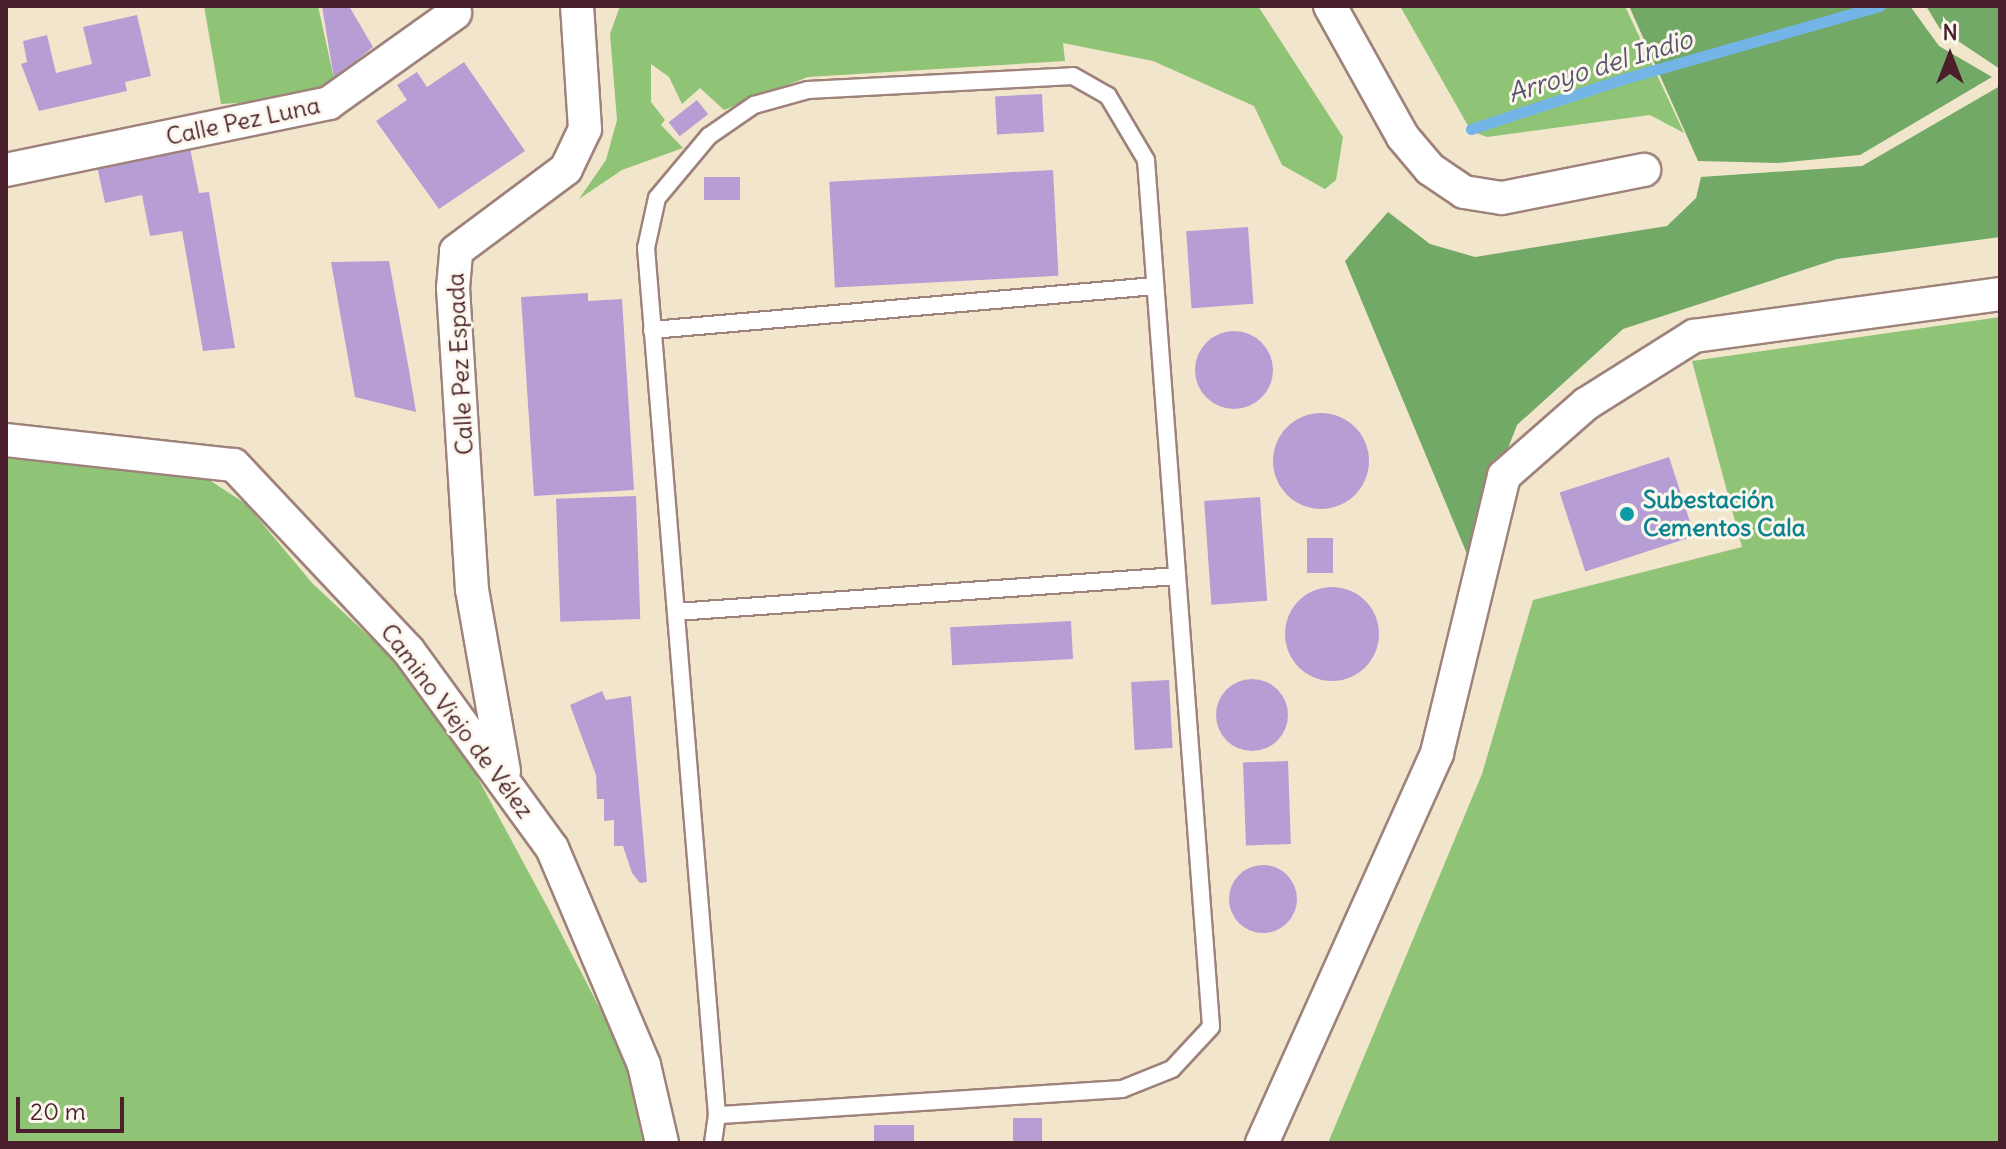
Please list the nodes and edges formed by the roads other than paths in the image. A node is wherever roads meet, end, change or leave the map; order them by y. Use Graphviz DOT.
graph roads {
  1 [pos="577,6"];
  2 [pos="1330,6"];
  3 [pos="455,13"];
  4 [pos="6,170"];
  5 [pos="1644,170"];
  6 [pos="1155,286"];
  7 [pos="2000,294"];
  8 [pos="652,330"];
  9 [pos="6,440"];
  10 [pos="1177,576"];
  11 [pos="676,612"];
  12 [pos="505,779"];
  13 [pos="717,1115"];
  14 [pos="662,1143"];
  15 [pos="713,1143"];
  16 [pos="1262,1143"];
  1 -- 12 [label="street, Calle Pez Espada"];
  2 -- 5 [label="street"];
  3 -- 4 [label="street, Calle Pez Luna"];
  6 -- 8 [label="lane"];
  6 -- 8 [label="lane"];
  6 -- 10 [label="lane"];
  7 -- 16 [label="street"];
  8 -- 11 [label="lane"];
  9 -- 12 [label="street, Camino Viejo de Vélez"];
  10 -- 11 [label="lane"];
  10 -- 13 [label="lane"];
  11 -- 13 [label="lane"];
  12 -- 14 [label="street, Camino Viejo de Vélez"];
  13 -- 15 [label="lane"];
}
